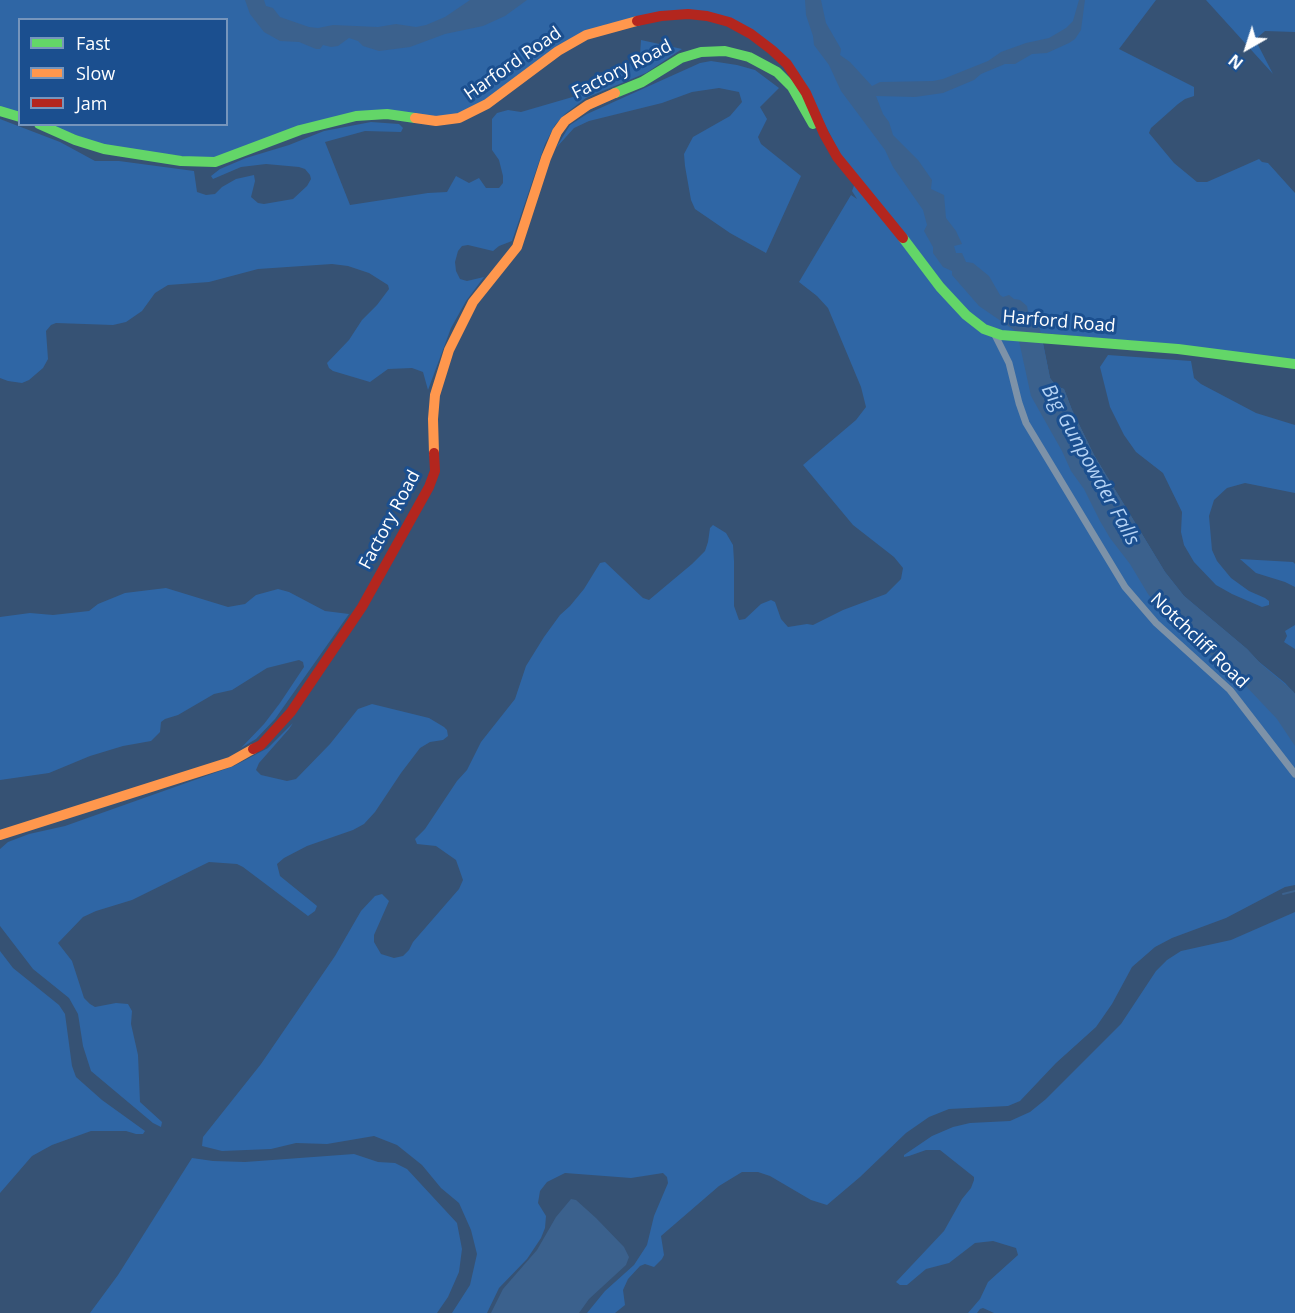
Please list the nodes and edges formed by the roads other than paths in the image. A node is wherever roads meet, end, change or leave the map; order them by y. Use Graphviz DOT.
graph roads {
  1 [pos="0,111"];
  2 [pos="18,116"];
  3 [pos="44,126"];
  4 [pos="821,127"];
  5 [pos="994,333"];
  6 [pos="1295,364"];
  7 [pos="1295,774"];
  8 [pos="0,835"];
  1 -- 2 [label="main road"];
  3 -- 4 [label="main road, Harford Road"];
  4 -- 5 [label="main road, Harford Road"];
  4 -- 8 [label="main road, Factory Road"];
  5 -- 6 [label="main road, Harford Road"];
  5 -- 7 [label="street, Notchcliff Road"];
}
